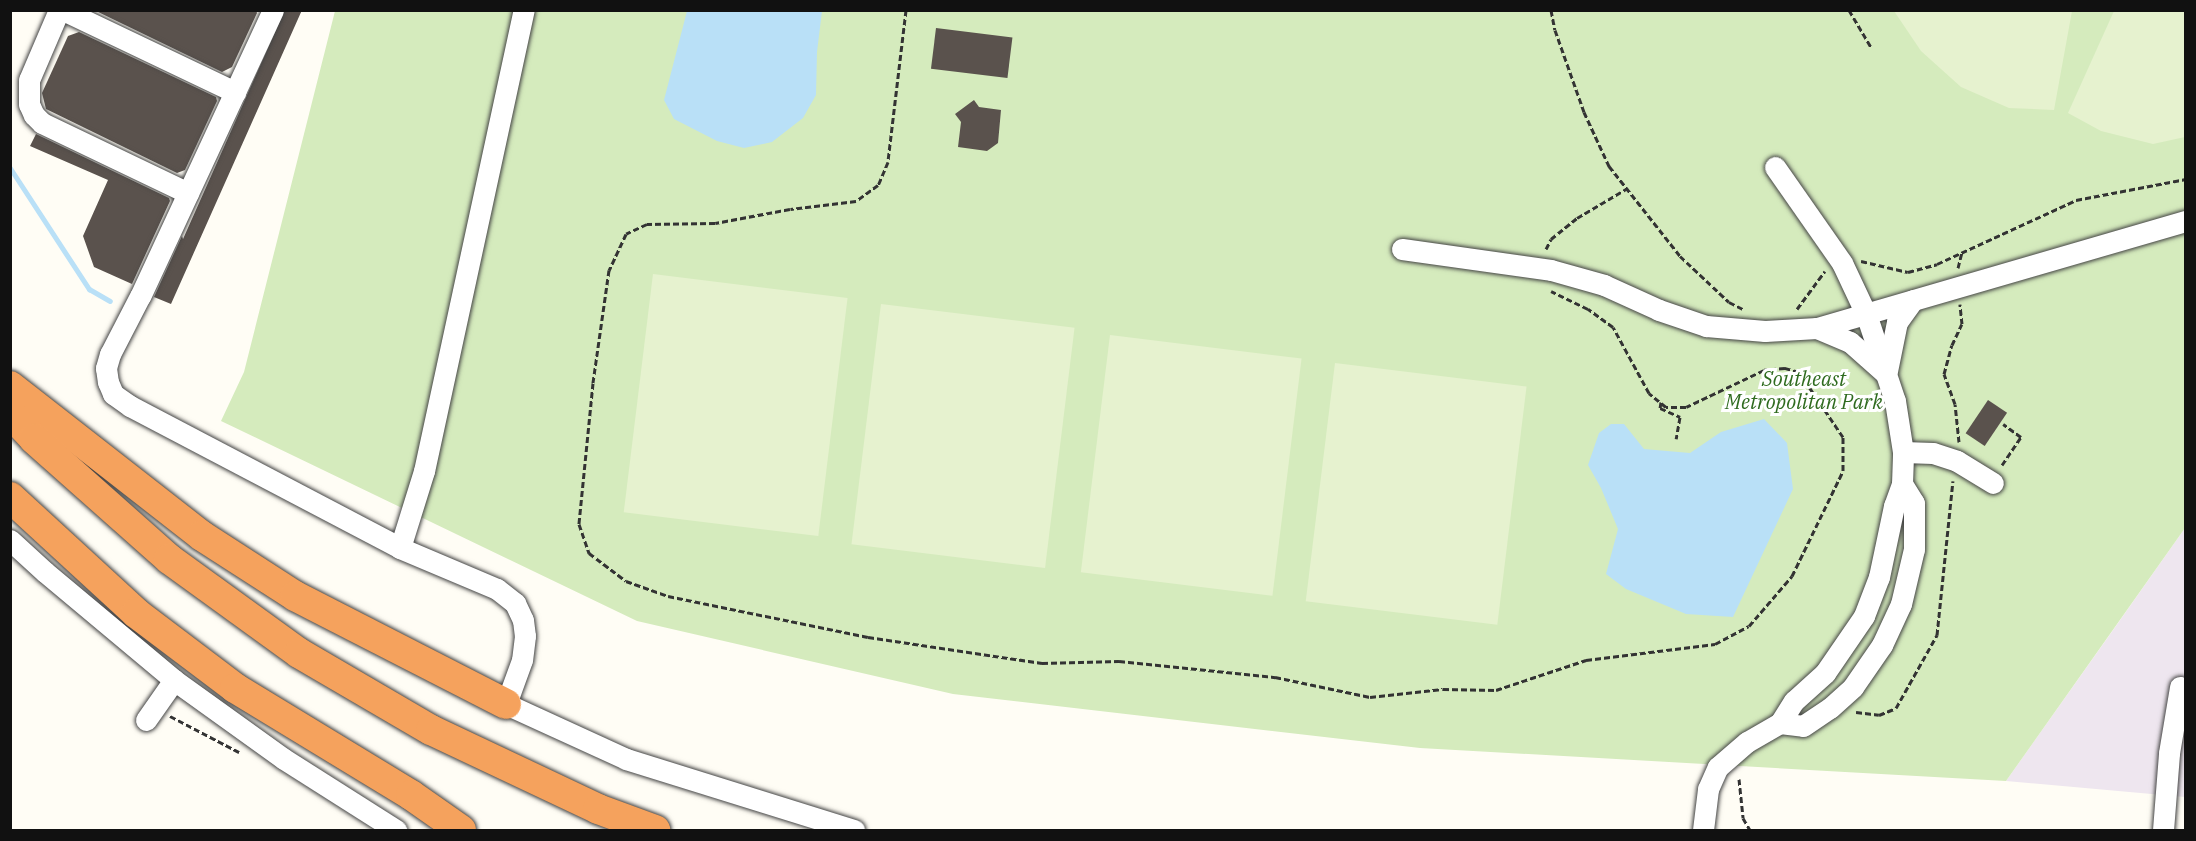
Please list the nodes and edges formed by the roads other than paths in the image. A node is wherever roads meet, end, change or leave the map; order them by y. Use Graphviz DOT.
graph roads {
  1 [pos="61,10"];
  2 [pos="273,10"];
  3 [pos="524,10"];
  4 [pos="235,92"];
  5 [pos="1774,166"];
  6 [pos="188,193"];
  7 [pos="2186,221"];
  8 [pos="1402,249"];
  9 [pos="1912,300"];
  10 [pos="1866,314"];
  11 [pos="1817,328"];
  12 [pos="1887,375"];
  13 [pos="10,386"];
  14 [pos="10,413"];
  15 [pos="1902,452"];
  16 [pos="1995,478"];
  17 [pos="1902,484"];
  18 [pos="10,497"];
  19 [pos="10,540"];
  20 [pos="399,548"];
  21 [pos="1864,616"];
  22 [pos="1891,626"];
  23 [pos="174,680"];
  24 [pos="2180,687"];
  25 [pos="506,704"];
  26 [pos="146,720"];
  27 [pos="1780,723"];
  28 [pos="2177,754"];
  29 [pos="411,795"];
  30 [pos="396,831"];
  31 [pos="461,831"];
  32 [pos="486,831"];
  33 [pos="655,831"];
  34 [pos="855,831"];
  35 [pos="1703,831"];
  36 [pos="2163,831"];
  1 -- 4 [label="street"];
  1 -- 6 [label="street"];
  2 -- 4 [label="street"];
  3 -- 20 [label="street"];
  4 -- 6 [label="street"];
  5 -- 10 [label="street"];
  6 -- 20 [label="street"];
  7 -- 9 [label="street"];
  8 -- 11 [label="street"];
  9 -- 10 [label="street"];
  9 -- 12 [label="street"];
  10 -- 11 [label="street"];
  10 -- 12 [label="street"];
  11 -- 12 [label="street"];
  12 -- 15 [label="street"];
  13 -- 25 [label="highway"];
  14 -- 33 [label="highway"];
  15 -- 16 [label="street"];
  15 -- 17 [label="street"];
  17 -- 21 [label="street"];
  17 -- 22 [label="street"];
  18 -- 29 [label="highway"];
  19 -- 23 [label="street"];
  20 -- 25 [label="street"];
  21 -- 22 [label="street"];
  21 -- 27 [label="street"];
  22 -- 27 [label="street"];
  23 -- 26 [label="street"];
  23 -- 30 [label="street"];
  24 -- 28 [label="street"];
  25 -- 34 [label="street"];
  27 -- 35 [label="street"];
  28 -- 36 [label="street"];
  29 -- 31 [label="highway"];
  29 -- 32 [label="highway"];
}
